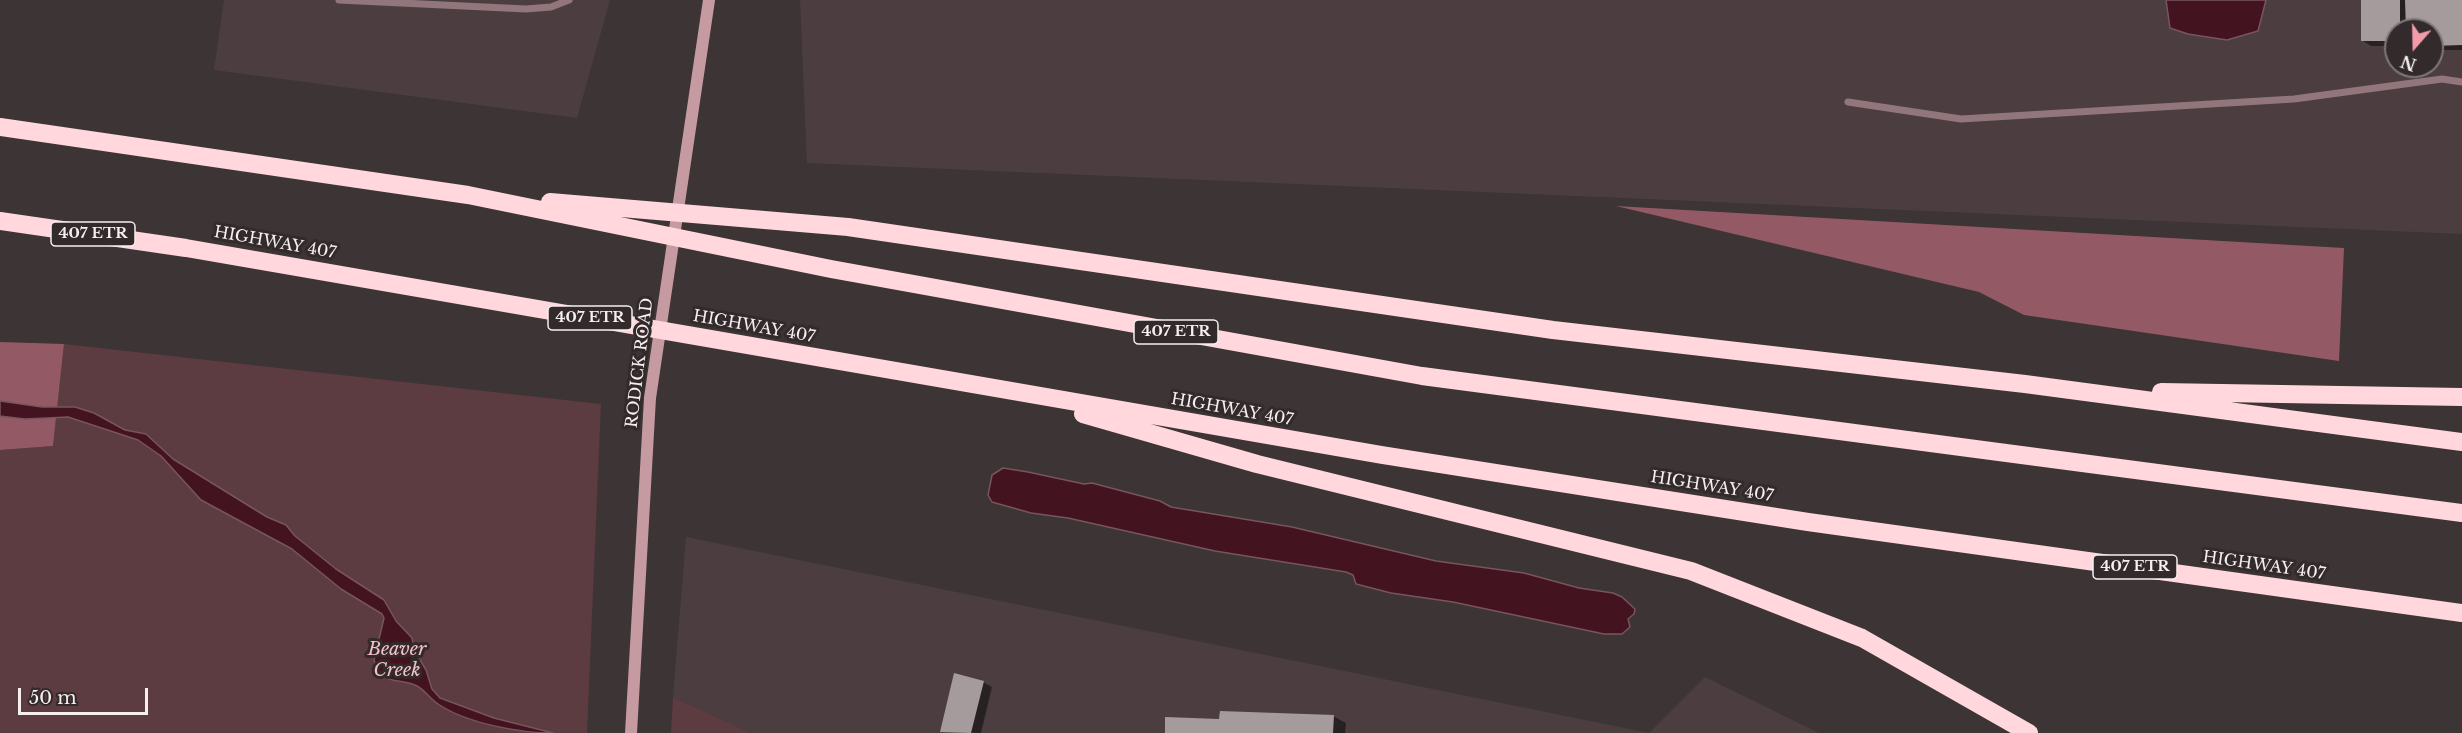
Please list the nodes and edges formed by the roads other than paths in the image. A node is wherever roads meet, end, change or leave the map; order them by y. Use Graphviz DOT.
graph roads {
  1 [pos="339,0"];
  2 [pos="569,0"];
  3 [pos="709,0"];
  4 [pos="2462,82"];
  5 [pos="1848,102"];
  6 [pos="0,127"];
  7 [pos="468,195"];
  8 [pos="0,221"];
  9 [pos="2025,384"];
  10 [pos="995,388"];
  11 [pos="2462,397"];
  12 [pos="2462,442"];
  13 [pos="2462,513"];
  14 [pos="2462,613"];
  15 [pos="631,733"];
  16 [pos="2029,733"];
  1 -- 2 [label="lane"];
  3 -- 15 [label="main road, RODICK ROAD"];
  4 -- 5 [label="lane"];
  6 -- 7 [label="highway, 407 ETR"];
  7 -- 9 [label="highway"];
  7 -- 13 [label="highway, 407 ETR"];
  8 -- 10 [label="highway, HIGHWAY 407 / 407 ETR"];
  9 -- 11 [label="highway"];
  9 -- 12 [label="highway"];
  10 -- 14 [label="highway, HIGHWAY 407 / 407 ETR"];
  10 -- 16 [label="highway"];
}
